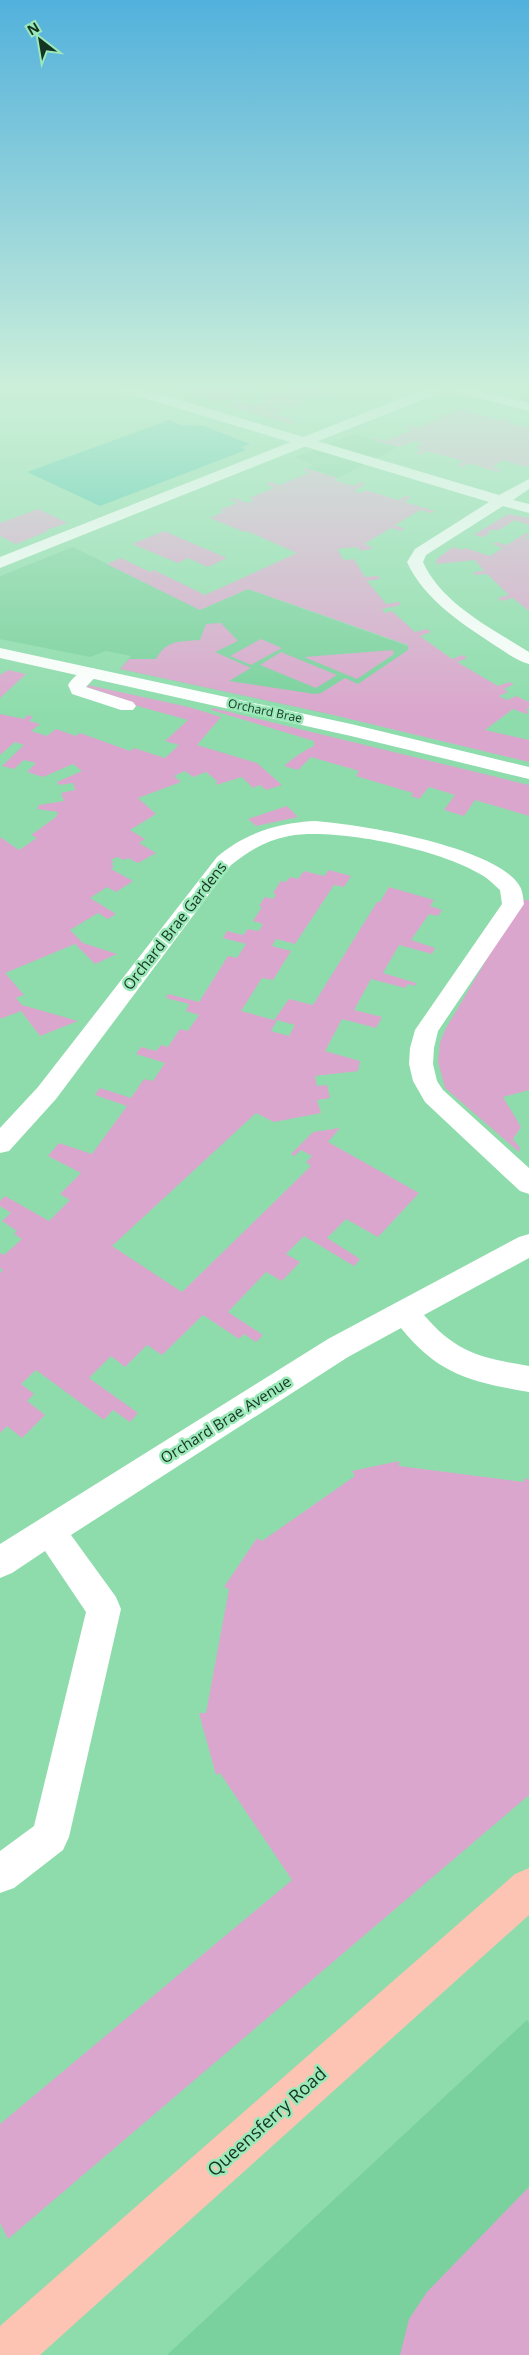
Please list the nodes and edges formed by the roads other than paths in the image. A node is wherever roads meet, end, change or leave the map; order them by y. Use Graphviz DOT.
graph roads {
  1 [pos="168,496"];
  2 [pos="488,496"];
  3 [pos="509,496"];
  4 [pos="502,500"];
  5 [pos="529,509"];
  6 [pos="0,563"];
  7 [pos="0,653"];
  8 [pos="529,659"];
  9 [pos="90,673"];
  10 [pos="127,706"];
  11 [pos="529,773"];
  12 [pos="0,1144"];
  13 [pos="529,1184"];
  14 [pos="529,1245"];
  15 [pos="404,1312"];
  16 [pos="529,1379"];
  17 [pos="50,1531"];
  18 [pos="0,1562"];
  19 [pos="0,1874"];
  20 [pos="529,1888"];
  21 [pos="4,2355"];
  1 -- 6 [label="main road"];
  2 -- 4 [label="street"];
  3 -- 4 [label="street"];
  4 -- 5 [label="street"];
  4 -- 8 [label="street"];
  7 -- 9 [label="main road, Orchard Brae"];
  9 -- 10 [label="street"];
  9 -- 11 [label="main road, Orchard Brae"];
  12 -- 13 [label="street, Orchard Brae Gardens"];
  14 -- 15 [label="street, Orchard Brae Avenue"];
  15 -- 16 [label="street"];
  15 -- 17 [label="street, Orchard Brae Avenue"];
  17 -- 18 [label="street, Orchard Brae Avenue"];
  17 -- 19 [label="street"];
  20 -- 21 [label="main road, Queensferry Road"];
}
